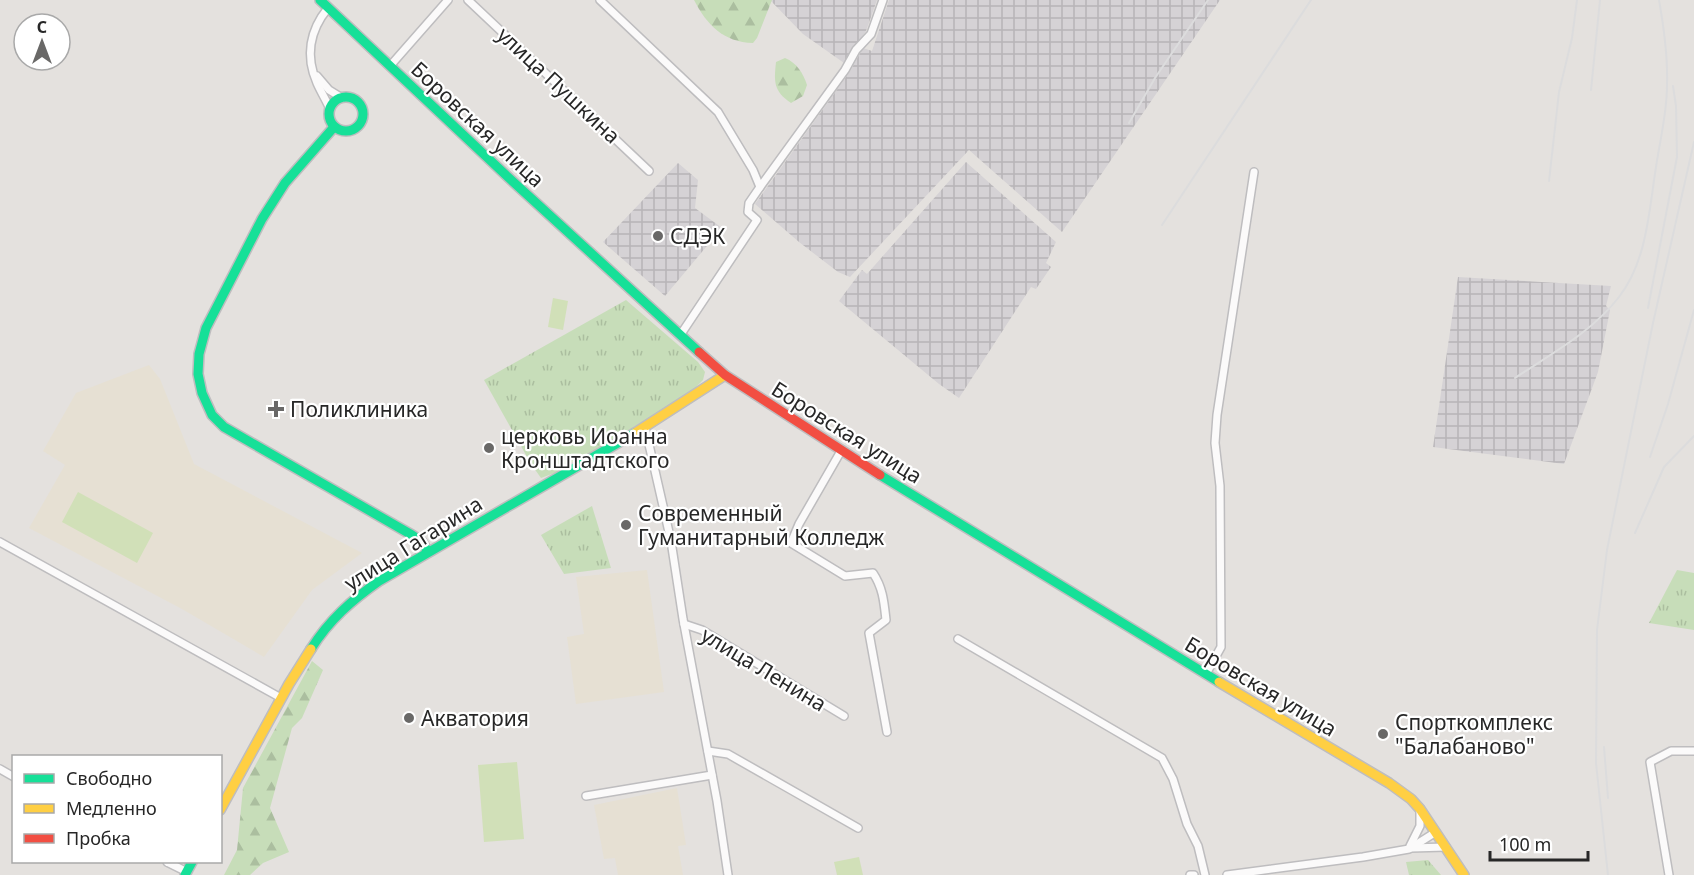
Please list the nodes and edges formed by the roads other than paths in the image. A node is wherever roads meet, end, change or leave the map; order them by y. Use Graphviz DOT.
graph roads {
  1 [pos="320,0"];
  2 [pos="448,0"];
  3 [pos="468,0"];
  4 [pos="600,0"];
  5 [pos="883,0"];
  6 [pos="328,8"];
  7 [pos="390,66"];
  8 [pos="311,69"];
  9 [pos="342,98"];
  10 [pos="330,108"];
  11 [pos="334,127"];
  12 [pos="649,171"];
  13 [pos="1254,172"];
  14 [pos="760,187"];
  15 [pos="681,334"];
  16 [pos="725,375"];
  17 [pos="645,427"];
  18 [pos="841,452"];
  19 [pos="0,542"];
  20 [pos="428,552"];
  21 [pos="684,624"];
  22 [pos="957,639"];
  23 [pos="1206,674"];
  24 [pos="281,698"];
  25 [pos="844,716"];
  26 [pos="887,732"];
  27 [pos="708,751"];
  28 [pos="1694,751"];
  29 [pos="712,775"];
  30 [pos="586,796"];
  31 [pos="222,806"];
  32 [pos="1420,809"];
  33 [pos="858,828"];
  34 [pos="1436,832"];
  35 [pos="1446,847"];
  36 [pos="1409,849"];
  37 [pos="170,863"];
  38 [pos="186,874"];
  39 [pos="728,875"];
  40 [pos="1190,875"];
  41 [pos="1194,875"];
  42 [pos="1205,875"];
  43 [pos="1227,875"];
  44 [pos="1464,875"];
  45 [pos="1669,875"];
  1 -- 6 [label="main road, Боровская улица"];
  2 -- 7 [label="street"];
  3 -- 12 [label="street, улица Пушкина"];
  4 -- 14 [label="street"];
  5 -- 14 [label="street"];
  6 -- 7 [label="main road, Боровская улица"];
  6 -- 8 [label="street"];
  7 -- 15 [label="main road, Боровская улица"];
  8 -- 9 [label="street"];
  8 -- 10 [label="street"];
  9 -- 10 [label="main road"];
  9 -- 11 [label="main road"];
  10 -- 11 [label="main road"];
  11 -- 20 [label="main road"];
  13 -- 23 [label="street"];
  14 -- 15 [label="street"];
  15 -- 16 [label="main road, Боровская улица"];
  16 -- 17 [label="main road, улица Гагарина"];
  16 -- 18 [label="main road, Боровская улица"];
  17 -- 20 [label="main road, улица Гагарина"];
  17 -- 21 [label="street"];
  18 -- 23 [label="main road, Боровская улица"];
  18 -- 26 [label="street"];
  19 -- 24 [label="street"];
  20 -- 24 [label="main road, улица Гагарина"];
  21 -- 25 [label="street, улица Ленина"];
  21 -- 27 [label="street"];
  22 -- 42 [label="street"];
  23 -- 32 [label="main road, Боровская улица"];
  24 -- 31 [label="main road, улица Гагарина"];
  27 -- 29 [label="street"];
  27 -- 33 [label="street"];
  28 -- 45 [label="street"];
  29 -- 30 [label="street"];
  29 -- 39 [label="street"];
  32 -- 34 [label="main road, Боровская улица"];
  32 -- 36 [label="street"];
  34 -- 35 [label="main road, Боровская улица"];
  34 -- 36 [label="street"];
  35 -- 36 [label="street"];
  35 -- 44 [label="main road, Боровская улица"];
  36 -- 43 [label="street"];
  37 -- 38 [label="street"];
  40 -- 41 [label="street"];
}
